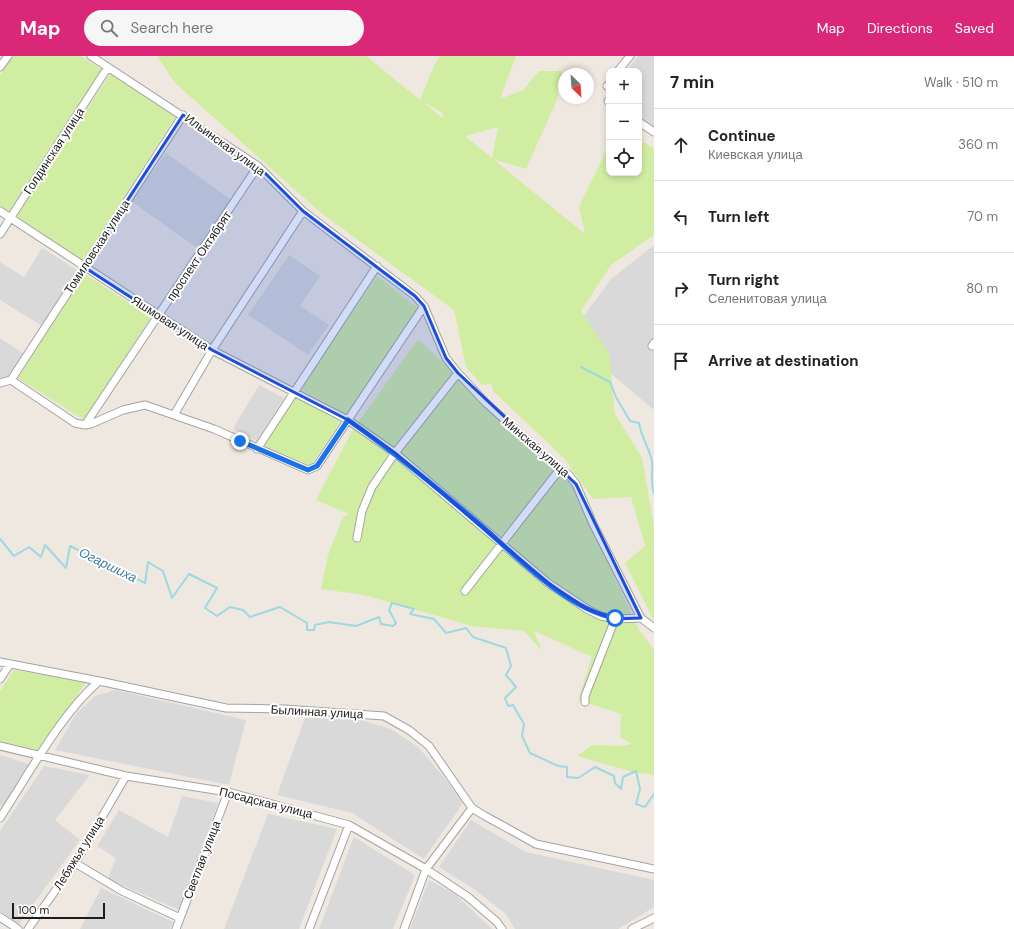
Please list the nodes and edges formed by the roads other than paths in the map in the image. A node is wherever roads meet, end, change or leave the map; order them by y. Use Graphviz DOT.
graph roads {
  1 [pos="8,56"];
  2 [pos="91,56"];
  3 [pos="630,56"];
  4 [pos="0,67"];
  5 [pos="108,67"];
  6 [pos="620,68"];
  7 [pos="184,115"];
  8 [pos="642,124"];
  9 [pos="654,132"];
  10 [pos="258,166"];
  11 [pos="0,211"];
  12 [pos="303,211"];
  13 [pos="10,218"];
  14 [pos="0,234"];
  15 [pos="377,266"];
  16 [pos="84,267"];
  17 [pos="424,306"];
  18 [pos="158,316"];
  19 [pos="212,350"];
  20 [pos="458,373"];
  21 [pos="11,380"];
  22 [pos="0,383"];
  23 [pos="293,391"];
  24 [pos="174,415"];
  25 [pos="348,420"];
  26 [pos="85,425"];
  27 [pos="257,449"];
  28 [pos="395,453"];
  29 [pos="560,469"];
  30 [pos="357,538"];
  31 [pos="501,544"];
  32 [pos="465,591"];
  33 [pos="615,618"];
  34 [pos="641,618"];
  35 [pos="654,628"];
  36 [pos="0,662"];
  37 [pos="10,664"];
  38 [pos="0,679"];
  39 [pos="99,681"];
  40 [pos="585,702"];
  41 [pos="0,746"];
  42 [pos="41,756"];
  43 [pos="126,776"];
  44 [pos="228,792"];
  45 [pos="472,808"];
  46 [pos="0,818"];
  47 [pos="349,825"];
  48 [pos="75,863"];
  49 [pos="426,869"];
  50 [pos="654,869"];
  51 [pos="0,917"];
  52 [pos="180,918"];
  53 [pos="654,918"];
  54 [pos="18,929"];
  55 [pos="28,929"];
  56 [pos="176,929"];
  57 [pos="309,929"];
  58 [pos="404,929"];
  59 [pos="502,929"];
  60 [pos="632,929"];
  1 -- 4 [label="street"];
  2 -- 5 [label="street, Ильинская улица"];
  3 -- 6 [label="street"];
  5 -- 7 [label="street, Ильинская улица"];
  5 -- 13 [label="street, Голдинская улица"];
  7 -- 10 [label="street, Ильинская улица"];
  7 -- 16 [label="street, Томиловская улица"];
  8 -- 9 [label="street"];
  10 -- 12 [label="street, Ильинская улица"];
  10 -- 18 [label="street, проспект Октябрят"];
  11 -- 13 [label="street, Яшмовая улица"];
  12 -- 15 [label="street, Ильинская улица"];
  12 -- 19 [label="street"];
  13 -- 14 [label="street, Голдинская улица"];
  13 -- 16 [label="street, Яшмовая улица"];
  15 -- 17 [label="street, Ильинская улица"];
  15 -- 23 [label="street"];
  16 -- 18 [label="street, Яшмовая улица"];
  16 -- 21 [label="street, Томиловская улица"];
  17 -- 20 [label="street, Минская улица"];
  17 -- 25 [label="street"];
  18 -- 19 [label="street, Яшмовая улица"];
  18 -- 26 [label="street, проспект Октябрят"];
  19 -- 23 [label="street, Яшмовая улица"];
  19 -- 24 [label="street"];
  20 -- 28 [label="street"];
  20 -- 29 [label="street, Минская улица"];
  21 -- 22 [label="street"];
  21 -- 26 [label="street"];
  23 -- 25 [label="street, Яшмовая улица"];
  23 -- 27 [label="street"];
  24 -- 26 [label="street"];
  24 -- 27 [label="street"];
  25 -- 27 [label="street"];
  25 -- 28 [label="street, Яшмовая улица"];
  28 -- 30 [label="street"];
  28 -- 31 [label="street, Яшмовая улица"];
  29 -- 31 [label="street"];
  29 -- 34 [label="street, Минская улица"];
  31 -- 32 [label="street"];
  31 -- 33 [label="street, Яшмовая улица"];
  33 -- 34 [label="street, Яшмовая улица"];
  33 -- 40 [label="street"];
  34 -- 35 [label="street"];
  36 -- 37 [label="street, Былинная улица"];
  37 -- 38 [label="street"];
  37 -- 39 [label="street, Былинная улица"];
  39 -- 42 [label="street"];
  39 -- 45 [label="street, Былинная улица"];
  41 -- 42 [label="street, Посадская улица"];
  42 -- 43 [label="street, Посадская улица"];
  42 -- 46 [label="street"];
  43 -- 44 [label="street, Посадская улица"];
  43 -- 48 [label="street, Лебяжья улица"];
  44 -- 47 [label="street, Посадская улица"];
  44 -- 52 [label="street, Светлая улица"];
  45 -- 49 [label="street"];
  45 -- 50 [label="street, Былинная улица"];
  47 -- 49 [label="street, Посадская улица"];
  47 -- 57 [label="street"];
  48 -- 52 [label="street"];
  48 -- 55 [label="street, Лебяжья улица"];
  49 -- 58 [label="street"];
  49 -- 59 [label="street, Посадская улица"];
  51 -- 54 [label="street"];
  52 -- 56 [label="street, Светлая улица"];
  53 -- 60 [label="street"];
}
